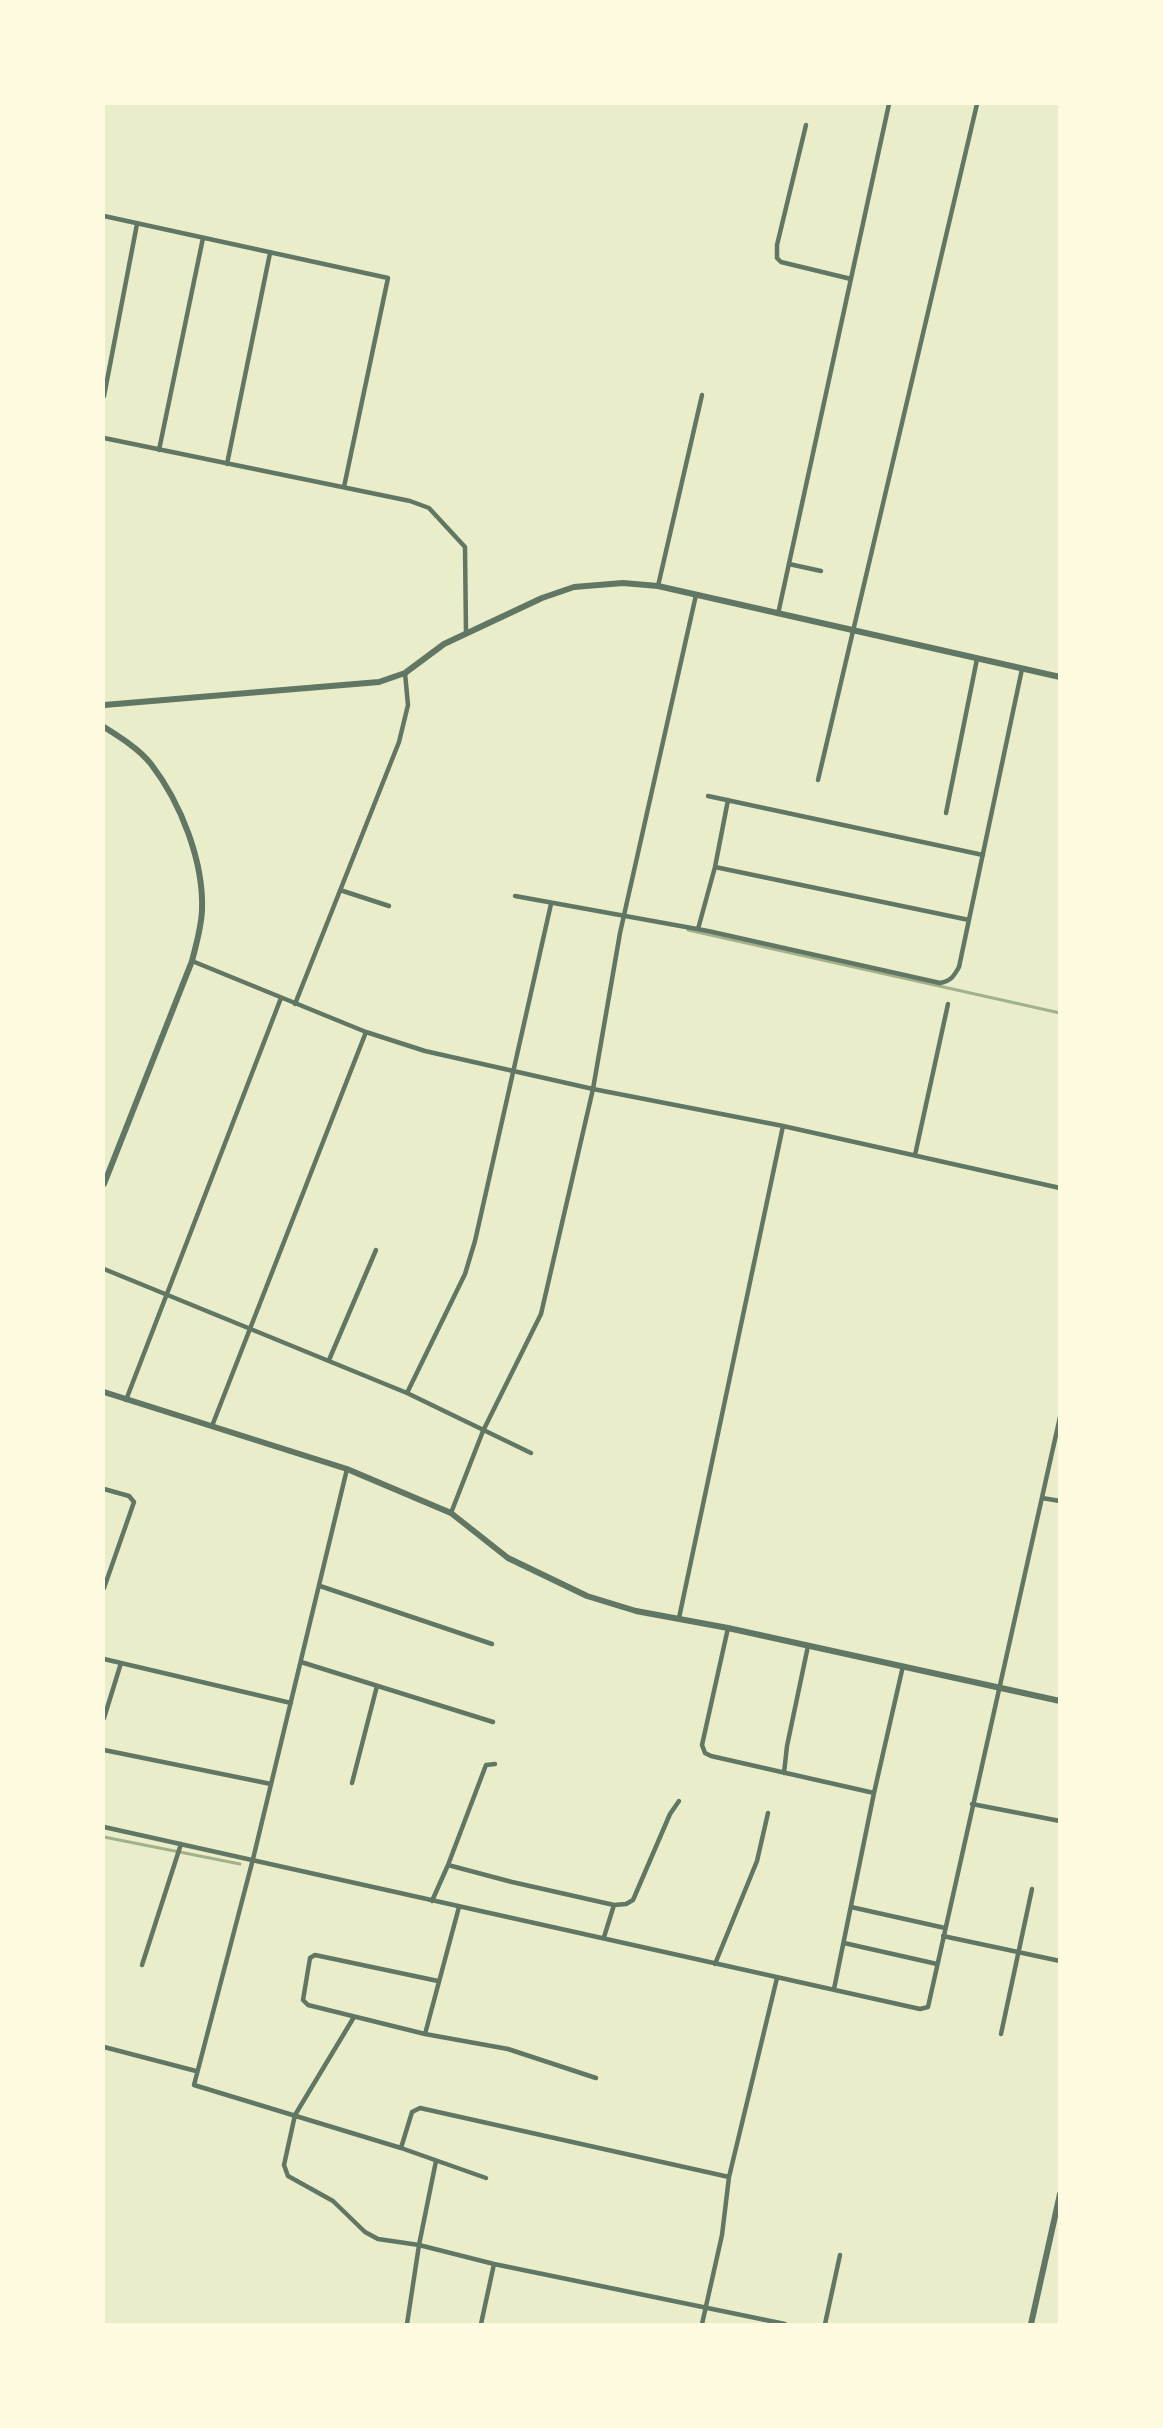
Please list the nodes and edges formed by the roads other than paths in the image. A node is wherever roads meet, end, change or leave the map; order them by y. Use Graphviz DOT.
graph roads {
  1 [pos="889,104"];
  2 [pos="977,104"];
  3 [pos="806,125"];
  4 [pos="104,216"];
  5 [pos="137,224"];
  6 [pos="203,238"];
  7 [pos="270,253"];
  8 [pos="851,279"];
  9 [pos="702,395"];
  10 [pos="104,396"];
  11 [pos="104,438"];
  12 [pos="159,450"];
  13 [pos="227,464"];
  14 [pos="344,487"];
  15 [pos="789,564"];
  16 [pos="821,571"];
  17 [pos="658,586"];
  18 [pos="696,595"];
  19 [pos="778,614"];
  20 [pos="854,630"];
  21 [pos="466,633"];
  22 [pos="977,659"];
  23 [pos="1022,669"];
  24 [pos="405,672"];
  25 [pos="1059,677"];
  26 [pos="104,705"];
  27 [pos="104,727"];
  28 [pos="818,780"];
  29 [pos="708,796"];
  30 [pos="728,801"];
  31 [pos="946,813"];
  32 [pos="982,855"];
  33 [pos="715,867"];
  34 [pos="340,890"];
  35 [pos="515,896"];
  36 [pos="551,904"];
  37 [pos="389,906"];
  38 [pos="624,917"];
  39 [pos="969,920"];
  40 [pos="698,929"];
  41 [pos="192,962"];
  42 [pos="281,998"];
  43 [pos="295,1004"];
  44 [pos="948,1004"];
  45 [pos="366,1032"];
  46 [pos="514,1071"];
  47 [pos="593,1089"];
  48 [pos="783,1126"];
  49 [pos="915,1155"];
  50 [pos="104,1184"];
  51 [pos="1059,1188"];
  52 [pos="376,1250"];
  53 [pos="104,1269"];
  54 [pos="167,1294"];
  55 [pos="251,1329"];
  56 [pos="328,1360"];
  57 [pos="104,1392"];
  58 [pos="407,1393"];
  59 [pos="126,1400"];
  60 [pos="1059,1417"];
  61 [pos="212,1426"];
  62 [pos="483,1431"];
  63 [pos="531,1453"];
  64 [pos="347,1469"];
  65 [pos="104,1489"];
  66 [pos="1042,1498"];
  67 [pos="1059,1501"];
  68 [pos="451,1513"];
  69 [pos="320,1586"];
  70 [pos="104,1588"];
  71 [pos="679,1618"];
  72 [pos="728,1628"];
  73 [pos="492,1644"];
  74 [pos="808,1646"];
  75 [pos="104,1659"];
  76 [pos="300,1662"];
  77 [pos="121,1663"];
  78 [pos="903,1666"];
  79 [pos="377,1686"];
  80 [pos="998,1688"];
  81 [pos="1059,1701"];
  82 [pos="291,1703"];
  83 [pos="104,1718"];
  84 [pos="493,1722"];
  85 [pos="104,1750"];
  86 [pos="495,1764"];
  87 [pos="784,1773"];
  88 [pos="352,1783"];
  89 [pos="271,1784"];
  90 [pos="874,1793"];
  91 [pos="678,1802"];
  92 [pos="972,1804"];
  93 [pos="768,1813"];
  94 [pos="1059,1821"];
  95 [pos="104,1827"];
  96 [pos="181,1846"];
  97 [pos="253,1859"];
  98 [pos="448,1864"];
  99 [pos="1032,1889"];
  100 [pos="432,1901"];
  101 [pos="614,1905"];
  102 [pos="459,1907"];
  103 [pos="851,1907"];
  104 [pos="945,1928"];
  105 [pos="943,1936"];
  106 [pos="604,1937"];
  107 [pos="844,1943"];
  108 [pos="1019,1952"];
  109 [pos="1059,1961"];
  110 [pos="715,1964"];
  111 [pos="937,1964"];
  112 [pos="142,1965"];
  113 [pos="777,1978"];
  114 [pos="438,1981"];
  115 [pos="834,1989"];
  116 [pos="354,2017"];
  117 [pos="424,2034"];
  118 [pos="1002,2034"];
  119 [pos="104,2047"];
  120 [pos="196,2071"];
  121 [pos="596,2078"];
  122 [pos="295,2115"];
  123 [pos="401,2148"];
  124 [pos="436,2161"];
  125 [pos="729,2177"];
  126 [pos="486,2178"];
  127 [pos="1059,2194"];
  128 [pos="418,2245"];
  129 [pos="840,2255"];
  130 [pos="494,2264"];
  131 [pos="705,2308"];
  132 [pos="760,2322"];
  133 [pos="407,2325"];
  134 [pos="481,2325"];
  135 [pos="702,2325"];
  136 [pos="785,2325"];
  137 [pos="825,2325"];
  138 [pos="1031,2325"];
  1 -- 8 [label="street"];
  2 -- 20 [label="street"];
  3 -- 8 [label="street"];
  4 -- 5 [label="street"];
  5 -- 6 [label="street"];
  5 -- 10 [label="street"];
  6 -- 7 [label="street"];
  6 -- 12 [label="street"];
  7 -- 13 [label="street"];
  7 -- 14 [label="street"];
  8 -- 15 [label="street"];
  9 -- 17 [label="street"];
  11 -- 12 [label="street"];
  12 -- 13 [label="street"];
  13 -- 14 [label="street"];
  14 -- 21 [label="street"];
  15 -- 16 [label="street"];
  15 -- 19 [label="street"];
  17 -- 18 [label="street"];
  17 -- 21 [label="street"];
  18 -- 19 [label="street"];
  18 -- 38 [label="street"];
  19 -- 20 [label="street"];
  20 -- 22 [label="street"];
  20 -- 28 [label="street"];
  21 -- 24 [label="street"];
  22 -- 23 [label="street"];
  22 -- 31 [label="street"];
  23 -- 25 [label="street"];
  23 -- 32 [label="street"];
  24 -- 26 [label="street"];
  24 -- 34 [label="street"];
  27 -- 41 [label="street"];
  29 -- 30 [label="street"];
  30 -- 32 [label="street"];
  30 -- 33 [label="street"];
  32 -- 39 [label="street"];
  33 -- 39 [label="street"];
  33 -- 40 [label="street"];
  34 -- 37 [label="street"];
  34 -- 43 [label="street"];
  35 -- 36 [label="street"];
  36 -- 38 [label="street"];
  36 -- 46 [label="street"];
  38 -- 40 [label="street"];
  38 -- 47 [label="street"];
  39 -- 40 [label="street"];
  41 -- 42 [label="street"];
  41 -- 50 [label="street"];
  42 -- 43 [label="street"];
  42 -- 54 [label="street"];
  43 -- 45 [label="street"];
  44 -- 49 [label="street"];
  45 -- 46 [label="street"];
  45 -- 55 [label="street"];
  46 -- 47 [label="street"];
  46 -- 58 [label="street"];
  47 -- 48 [label="street"];
  47 -- 62 [label="street"];
  48 -- 49 [label="street"];
  48 -- 71 [label="street"];
  49 -- 51 [label="street"];
  52 -- 56 [label="street"];
  53 -- 54 [label="street"];
  54 -- 55 [label="street"];
  54 -- 59 [label="street"];
  55 -- 56 [label="street"];
  55 -- 61 [label="street"];
  56 -- 58 [label="street"];
  57 -- 59 [label="street"];
  58 -- 62 [label="street"];
  59 -- 61 [label="street"];
  60 -- 66 [label="street"];
  61 -- 64 [label="street"];
  62 -- 63 [label="street"];
  62 -- 68 [label="street"];
  64 -- 68 [label="street"];
  64 -- 69 [label="street"];
  65 -- 70 [label="street"];
  66 -- 67 [label="street"];
  66 -- 80 [label="street"];
  68 -- 71 [label="street"];
  69 -- 73 [label="street"];
  69 -- 76 [label="street"];
  71 -- 72 [label="street"];
  72 -- 74 [label="street"];
  72 -- 87 [label="street"];
  74 -- 78 [label="street"];
  74 -- 87 [label="street"];
  75 -- 77 [label="street"];
  76 -- 79 [label="street"];
  76 -- 82 [label="street"];
  77 -- 82 [label="street"];
  77 -- 83 [label="street"];
  78 -- 80 [label="street"];
  78 -- 90 [label="street"];
  79 -- 84 [label="street"];
  79 -- 88 [label="street"];
  80 -- 81 [label="street"];
  80 -- 92 [label="street"];
  82 -- 89 [label="street"];
  85 -- 89 [label="street"];
  86 -- 98 [label="street"];
  87 -- 90 [label="street"];
  89 -- 97 [label="street"];
  90 -- 103 [label="street"];
  91 -- 101 [label="street"];
  92 -- 94 [label="street"];
  92 -- 104 [label="street"];
  93 -- 110 [label="street"];
  95 -- 96 [label="street"];
  96 -- 97 [label="street"];
  96 -- 112 [label="street"];
  97 -- 100 [label="street"];
  97 -- 120 [label="street"];
  98 -- 100 [label="street"];
  98 -- 101 [label="street"];
  99 -- 108 [label="street"];
  100 -- 102 [label="street"];
  101 -- 106 [label="street"];
  102 -- 106 [label="street"];
  102 -- 114 [label="street"];
  103 -- 104 [label="street"];
  103 -- 107 [label="street"];
  104 -- 105 [label="street"];
  105 -- 108 [label="street"];
  105 -- 111 [label="street"];
  106 -- 110 [label="street"];
  107 -- 111 [label="street"];
  107 -- 115 [label="street"];
  108 -- 109 [label="street"];
  108 -- 118 [label="street"];
  110 -- 113 [label="street"];
  111 -- 115 [label="street"];
  113 -- 115 [label="street"];
  113 -- 125 [label="street"];
  114 -- 116 [label="street"];
  114 -- 117 [label="street"];
  116 -- 117 [label="street"];
  116 -- 122 [label="street"];
  117 -- 121 [label="street"];
  119 -- 120 [label="street"];
  120 -- 122 [label="street"];
  122 -- 123 [label="street"];
  122 -- 128 [label="street"];
  123 -- 124 [label="street"];
  123 -- 125 [label="street"];
  124 -- 126 [label="street"];
  124 -- 128 [label="street"];
  125 -- 131 [label="street"];
  127 -- 138 [label="street"];
  128 -- 130 [label="street"];
  128 -- 133 [label="street"];
  129 -- 137 [label="street"];
  130 -- 131 [label="street"];
  130 -- 134 [label="street"];
  131 -- 132 [label="street"];
  131 -- 135 [label="street"];
  132 -- 136 [label="street"];
}
